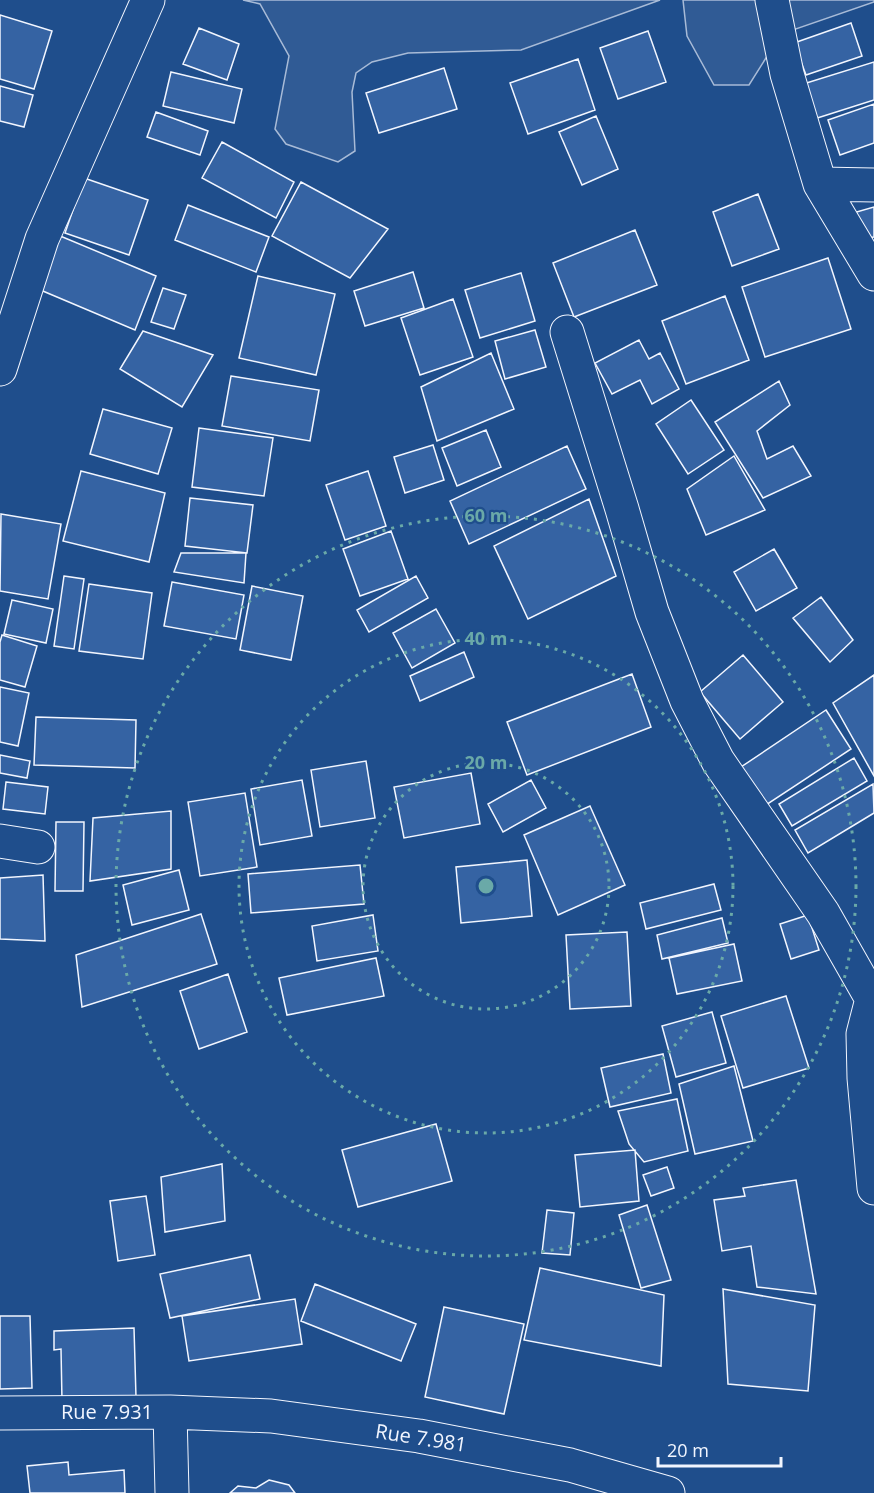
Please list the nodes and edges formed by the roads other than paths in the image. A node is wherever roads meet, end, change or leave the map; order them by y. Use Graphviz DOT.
graph roads {
  1 [pos="148,0"];
  2 [pos="772,0"];
  3 [pos="820,184"];
  4 [pos="874,185"];
  5 [pos="874,274"];
  6 [pos="567,332"];
  7 [pos="0,369"];
  8 [pos="0,841"];
  9 [pos="38,847"];
  10 [pos="873,999"];
  11 [pos="874,1188"];
  12 [pos="170,1412"];
  13 [pos="0,1413"];
  14 [pos="172,1493"];
  15 [pos="668,1493"];
  1 -- 7 [label="street"];
  2 -- 3 [label="street"];
  3 -- 4 [label="street"];
  3 -- 5 [label="street"];
  6 -- 10 [label="street"];
  8 -- 9 [label="street"];
  10 -- 11 [label="street"];
  12 -- 13 [label="street, Rue 7.931"];
  12 -- 14 [label="street, Rue 7.931"];
  12 -- 15 [label="street, Rue 7.981"];
}
